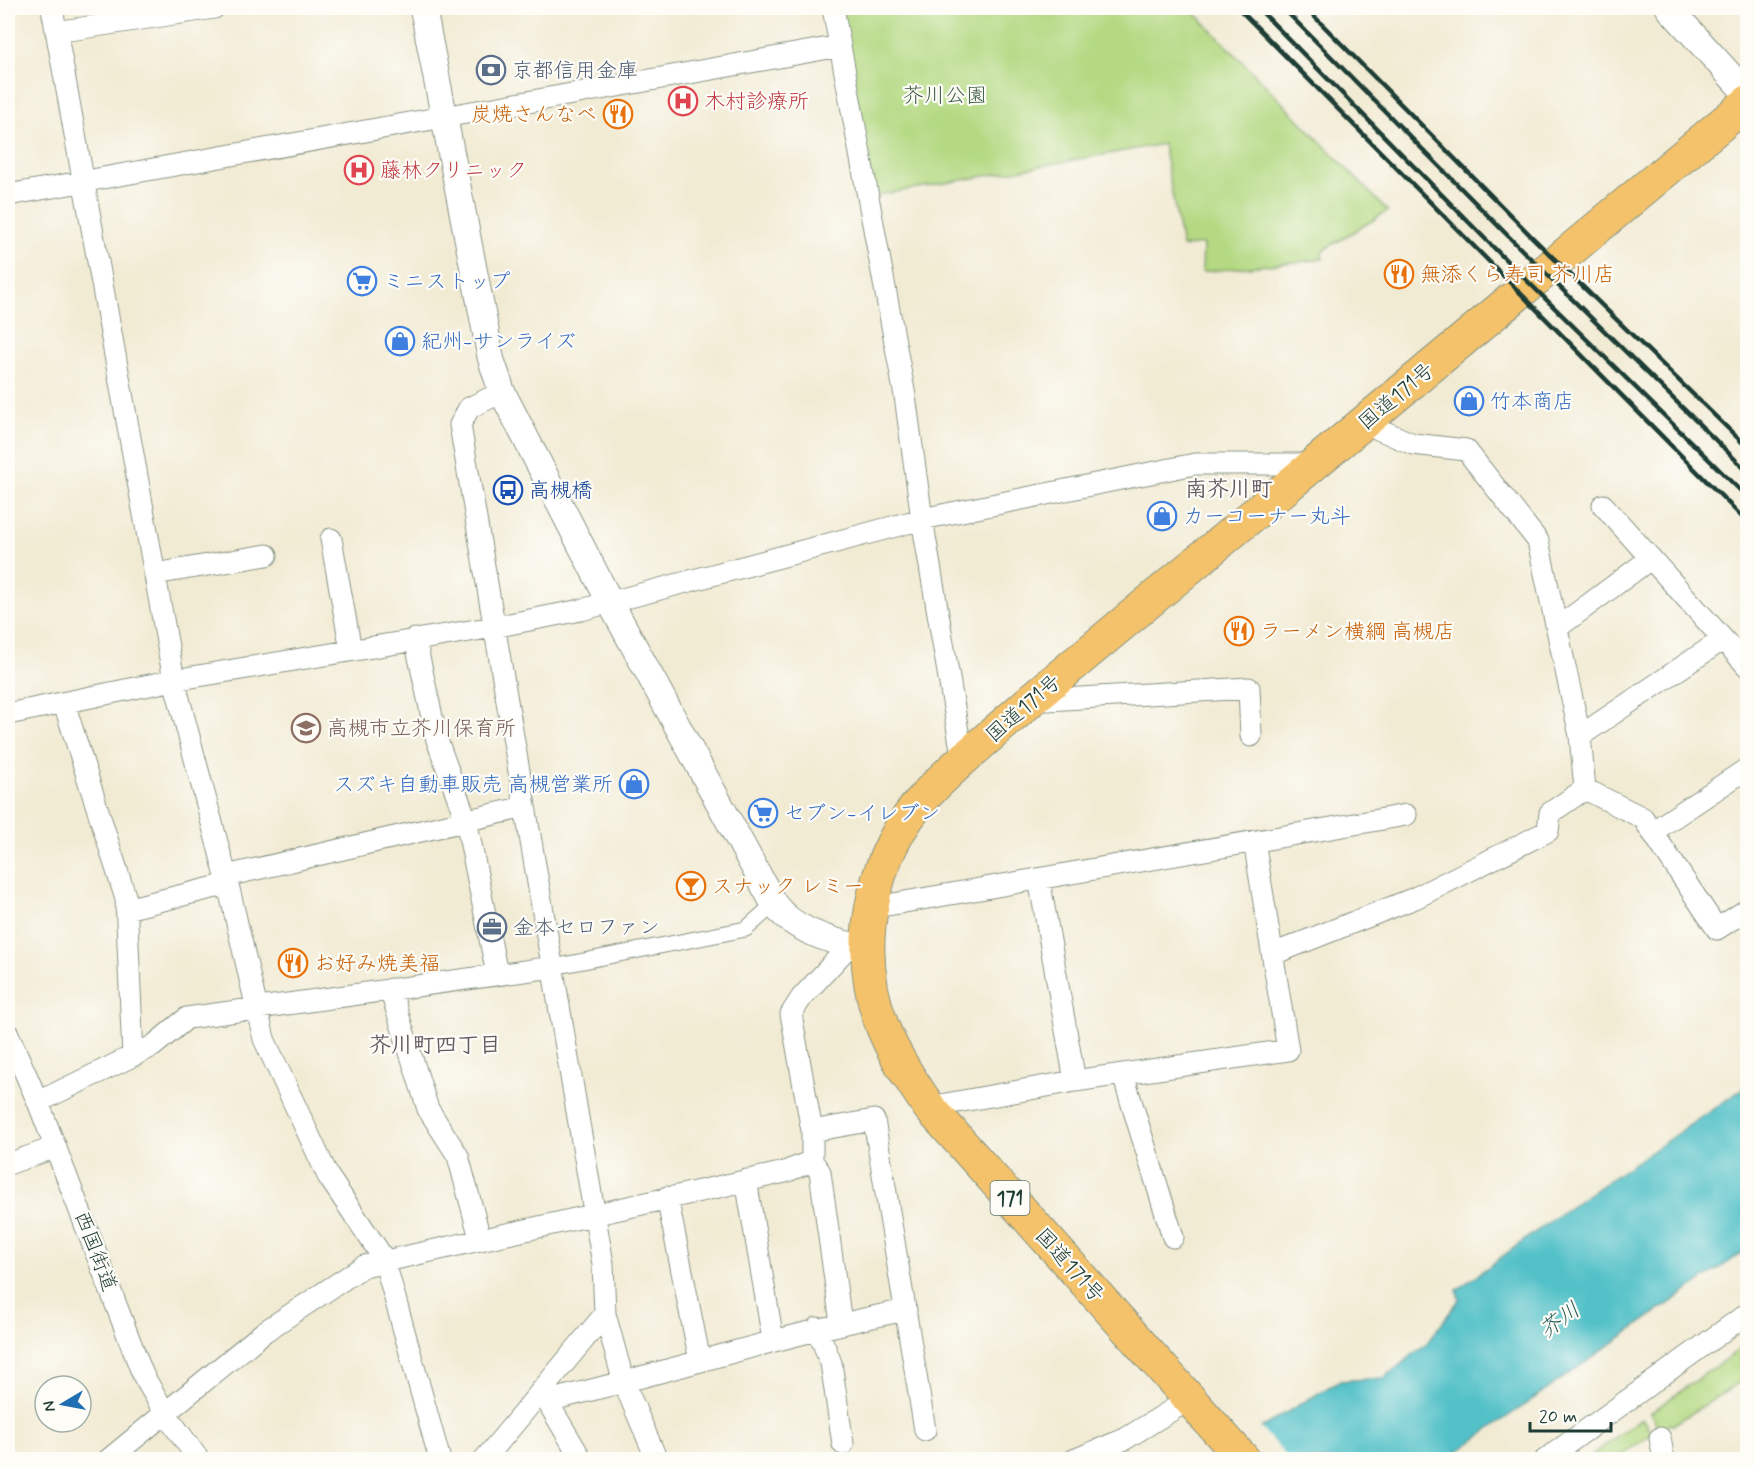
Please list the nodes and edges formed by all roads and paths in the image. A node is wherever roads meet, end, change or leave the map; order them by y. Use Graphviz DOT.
graph roads {
  1 [pos="51,8"];
  2 [pos="214,8"];
  3 [pos="423,8"];
  4 [pos="833,8"];
  5 [pos="1669,8"];
  6 [pos="56,33"];
  7 [pos="840,46"];
  8 [pos="1748,95"];
  9 [pos="1748,102"];
  10 [pos="444,118"];
  11 [pos="84,180"];
  12 [pos="8,195"];
  13 [pos="502,392"];
  14 [pos="1364,423"];
  15 [pos="1314,464"];
  16 [pos="1603,505"];
  17 [pos="922,519"];
  18 [pos="331,539"];
  19 [pos="267,555"];
  20 [pos="1650,559"];
  21 [pos="155,574"];
  22 [pos="610,602"];
  23 [pos="494,627"];
  24 [pos="1557,628"];
  25 [pos="415,639"];
  26 [pos="1722,640"];
  27 [pos="351,650"];
  28 [pos="1748,667"];
  29 [pos="174,680"];
  30 [pos="1030,701"];
  31 [pos="64,703"];
  32 [pos="8,714"];
  33 [pos="1251,736"];
  34 [pos="1580,736"];
  35 [pos="963,760"];
  36 [pos="1748,768"];
  37 [pos="1585,789"];
  38 [pos="525,807"];
  39 [pos="1406,815"];
  40 [pos="466,820"];
  41 [pos="1652,832"];
  42 [pos="1254,842"];
  43 [pos="1039,879"];
  44 [pos="227,880"];
  45 [pos="774,904"];
  46 [pos="870,908"];
  47 [pos="126,909"];
  48 [pos="1748,909"];
  49 [pos="859,947"];
  50 [pos="1273,954"];
  51 [pos="553,967"];
  52 [pos="497,974"];
  53 [pos="390,989"];
  54 [pos="256,1007"];
  55 [pos="8,1039"];
  56 [pos="132,1056"];
  57 [pos="1124,1075"];
  58 [pos="1075,1082"];
  59 [pos="38,1102"];
  60 [pos="929,1107"];
  61 [pos="812,1131"];
  62 [pos="56,1147"];
  63 [pos="812,1161"];
  64 [pos="8,1164"];
  65 [pos="746,1180"];
  66 [pos="668,1197"];
  67 [pos="594,1213"];
  68 [pos="1173,1237"];
  69 [pos="480,1238"];
  70 [pos="384,1259"];
  71 [pos="906,1310"];
  72 [pos="1748,1313"];
  73 [pos="605,1314"];
  74 [pos="841,1323"];
  75 [pos="817,1328"];
  76 [pos="773,1340"];
  77 [pos="700,1361"];
  78 [pos="624,1383"];
  79 [pos="544,1396"];
  80 [pos="1198,1408"];
  81 [pos="165,1413"];
  82 [pos="925,1430"];
  83 [pos="1660,1438"];
  84 [pos="843,1444"];
  85 [pos="108,1460"];
  86 [pos="199,1460"];
  87 [pos="440,1460"];
  88 [pos="484,1460"];
  89 [pos="582,1460"];
  90 [pos="657,1460"];
  91 [pos="1074,1460"];
  92 [pos="1244,1460"];
  93 [pos="1545,1460"];
  94 [pos="1664,1460"];
  1 -- 6 [label="street"];
  2 -- 6 [label="street"];
  3 -- 10 [label="street"];
  4 -- 7 [label="street"];
  5 -- 8 [label="street"];
  6 -- 11 [label="street"];
  7 -- 10 [label="street"];
  7 -- 17 [label="street"];
  9 -- 14 [label="highway, 国道171号 / 171"];
  10 -- 11 [label="street"];
  10 -- 13 [label="street"];
  11 -- 12 [label="street"];
  11 -- 21 [label="street"];
  13 -- 22 [label="street"];
  13 -- 23 [label="street"];
  14 -- 15 [label="highway, 国道171号 / 171"];
  14 -- 24 [label="street"];
  15 -- 17 [label="street"];
  15 -- 30 [label="highway, 国道171号 / 171"];
  16 -- 20 [label="street"];
  17 -- 22 [label="street"];
  17 -- 35 [label="street"];
  18 -- 27 [label="street"];
  19 -- 21 [label="street"];
  20 -- 24 [label="street"];
  20 -- 26 [label="street"];
  21 -- 29 [label="street"];
  22 -- 23 [label="street"];
  22 -- 45 [label="street"];
  23 -- 25 [label="street"];
  23 -- 38 [label="street"];
  24 -- 34 [label="street"];
  25 -- 27 [label="street"];
  25 -- 40 [label="street"];
  26 -- 28 [label="street"];
  26 -- 34 [label="street"];
  27 -- 29 [label="street"];
  29 -- 31 [label="street"];
  29 -- 44 [label="street"];
  30 -- 33 [label="street"];
  30 -- 35 [label="highway, 国道171号 / 171"];
  31 -- 32 [label="street"];
  31 -- 47 [label="street"];
  34 -- 37 [label="street"];
  35 -- 46 [label="highway, 国道171号 / 171"];
  36 -- 41 [label="street"];
  37 -- 41 [label="street"];
  37 -- 50 [label="street"];
  38 -- 40 [label="street"];
  38 -- 51 [label="street"];
  39 -- 42 [label="street"];
  40 -- 44 [label="street"];
  40 -- 52 [label="street"];
  41 -- 48 [label="street"];
  42 -- 43 [label="street"];
  42 -- 50 [label="street"];
  43 -- 46 [label="street"];
  43 -- 58 [label="street"];
  44 -- 47 [label="street"];
  44 -- 54 [label="street"];
  45 -- 49 [label="street"];
  45 -- 51 [label="street"];
  46 -- 49 [label="highway, 国道171号 / 171"];
  47 -- 56 [label="street"];
  49 -- 60 [label="highway, 国道171号 / 171"];
  49 -- 61 [label="street"];
  50 -- 57 [label="street"];
  51 -- 52 [label="street"];
  51 -- 67 [label="street"];
  52 -- 53 [label="street"];
  53 -- 54 [label="street"];
  53 -- 69 [label="street"];
  54 -- 56 [label="street"];
  54 -- 70 [label="street"];
  55 -- 59 [label="street, 西国街道"];
  56 -- 59 [label="street"];
  57 -- 58 [label="street"];
  57 -- 68 [label="street"];
  58 -- 60 [label="street"];
  59 -- 62 [label="street, 西国街道"];
  60 -- 80 [label="highway, 国道171号 / 171"];
  61 -- 63 [label="street"];
  61 -- 71 [label="street"];
  62 -- 64 [label="street"];
  62 -- 81 [label="street, 西国街道"];
  63 -- 65 [label="street"];
  63 -- 74 [label="street"];
  65 -- 66 [label="street"];
  65 -- 76 [label="street"];
  66 -- 67 [label="street"];
  66 -- 77 [label="street"];
  67 -- 69 [label="street"];
  67 -- 73 [label="street"];
  69 -- 70 [label="street"];
  70 -- 81 [label="street"];
  70 -- 87 [label="street"];
  71 -- 74 [label="street"];
  71 -- 82 [label="street"];
  72 -- 93 [label="street"];
  73 -- 78 [label="street"];
  73 -- 79 [label="street"];
  74 -- 75 [label="street"];
  75 -- 76 [label="street"];
  75 -- 84 [label="street"];
  76 -- 77 [label="street"];
  77 -- 78 [label="street"];
  78 -- 79 [label="street"];
  78 -- 90 [label="street"];
  79 -- 88 [label="street"];
  79 -- 89 [label="street"];
  80 -- 91 [label="street"];
  80 -- 92 [label="highway, 国道171号 / 171"];
  81 -- 85 [label="street"];
  81 -- 86 [label="street, 西国街道"];
  83 -- 94 [label="street"];
}
